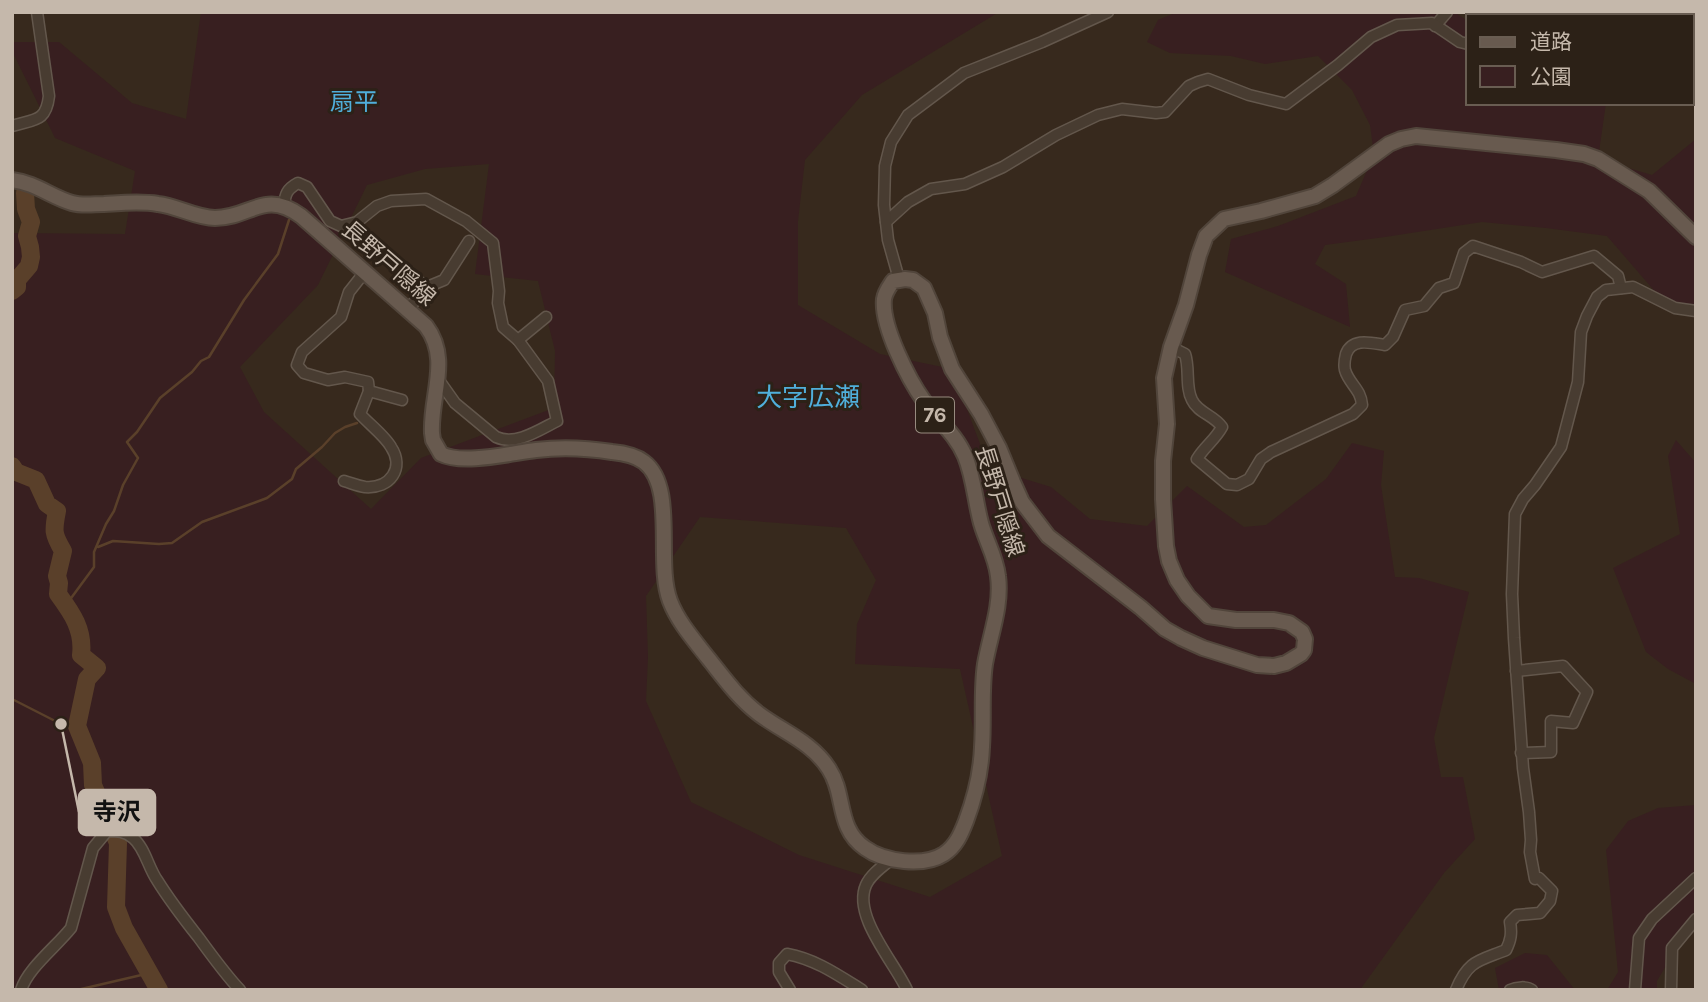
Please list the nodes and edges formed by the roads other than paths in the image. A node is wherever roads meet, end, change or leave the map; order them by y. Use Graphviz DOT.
graph roads {
  1 [pos="37,12"];
  2 [pos="1108,12"];
  3 [pos="1447,12"];
  4 [pos="1436,26"];
  5 [pos="1466,44"];
  6 [pos="12,126"];
  7 [pos="12,180"];
  8 [pos="284,206"];
  9 [pos="886,222"];
  10 [pos="1696,237"];
  11 [pos="469,241"];
  12 [pos="403,271"];
  13 [pos="364,273"];
  14 [pos="899,279"];
  15 [pos="427,287"];
  16 [pos="1620,288"];
  17 [pos="408,309"];
  18 [pos="1696,311"];
  19 [pos="546,317"];
  20 [pos="518,341"];
  21 [pos="1171,346"];
  22 [pos="438,379"];
  23 [pos="369,391"];
  24 [pos="402,400"];
  25 [pos="344,481"];
  26 [pos="1516,671"];
  27 [pos="1521,753"];
  28 [pos="893,858"];
  29 [pos="1696,878"];
  30 [pos="1696,919"];
  31 [pos="21,990"];
  32 [pos="240,990"];
  33 [pos="790,990"];
  34 [pos="862,990"];
  35 [pos="907,990"];
  36 [pos="1456,990"];
  37 [pos="1510,990"];
  38 [pos="1532,990"];
  39 [pos="1635,990"];
  40 [pos="1671,990"];
  1 -- 6 [label="street"];
  2 -- 9 [label="street"];
  3 -- 4 [label="street"];
  4 -- 5 [label="street"];
  4 -- 9 [label="street"];
  7 -- 8 [label="main road"];
  8 -- 13 [label="main road, 長野戸隠線 / 76"];
  8 -- 20 [label="street"];
  9 -- 14 [label="street"];
  10 -- 21 [label="main road, 長野戸隠線 / 76"];
  11 -- 15 [label="street"];
  12 -- 15 [label="street"];
  13 -- 17 [label="main road, 長野戸隠線 / 76"];
  13 -- 23 [label="street"];
  14 -- 21 [label="main road, 長野戸隠線 / 76"];
  14 -- 28 [label="main road, 長野戸隠線 / 76"];
  15 -- 17 [label="street"];
  16 -- 18 [label="street"];
  16 -- 21 [label="street"];
  16 -- 26 [label="street"];
  17 -- 22 [label="main road, 長野戸隠線 / 76"];
  19 -- 20 [label="street"];
  20 -- 22 [label="street"];
  22 -- 28 [label="main road, 長野戸隠線 / 76"];
  23 -- 24 [label="street"];
  23 -- 25 [label="street"];
  26 -- 27 [label="street"];
  26 -- 27 [label="street"];
  27 -- 36 [label="street"];
  28 -- 35 [label="street"];
  29 -- 39 [label="street"];
  30 -- 40 [label="street"];
  31 -- 32 [label="street"];
  33 -- 34 [label="street"];
  37 -- 38 [label="street"];
}
